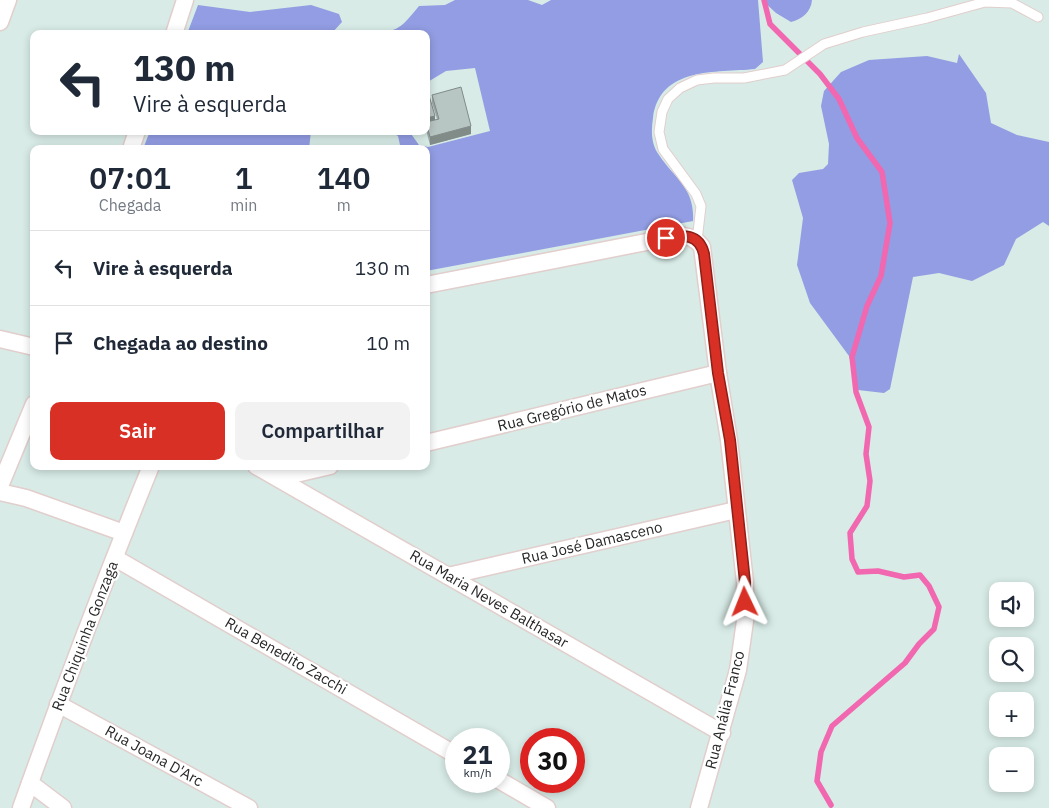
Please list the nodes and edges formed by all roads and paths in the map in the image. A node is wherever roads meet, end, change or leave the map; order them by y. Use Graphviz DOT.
graph roads {
  1 [pos="8,0"];
  2 [pos="185,0"];
  3 [pos="1038,17"];
  4 [pos="0,22"];
  5 [pos="175,30"];
  6 [pos="700,247"];
  7 [pos="430,284"];
  8 [pos="0,339"];
  9 [pos="30,347"];
  10 [pos="718,373"];
  11 [pos="30,414"];
  12 [pos="430,442"];
  13 [pos="149,470"];
  14 [pos="264,470"];
  15 [pos="313,470"];
  16 [pos="279,478"];
  17 [pos="0,486"];
  18 [pos="0,492"];
  19 [pos="736,510"];
  20 [pos="124,533"];
  21 [pos="115,558"];
  22 [pos="448,576"];
  23 [pos="58,704"];
  24 [pos="722,733"];
  25 [pos="445,749"];
  26 [pos="30,783"];
  27 [pos="510,786"];
  28 [pos="22,808"];
  29 [pos="63,808"];
  30 [pos="249,808"];
  31 [pos="547,808"];
  32 [pos="699,808"];
  1 -- 4 [label="street"];
  2 -- 5 [label="street"];
  3 -- 6 [label="lane"];
  6 -- 7 [label="street"];
  6 -- 10 [label="street, Rua Anália Franco"];
  8 -- 9 [label="street"];
  10 -- 12 [label="street, Rua Gregório de Matos"];
  10 -- 19 [label="street, Rua Anália Franco"];
  11 -- 17 [label="street"];
  13 -- 20 [label="street, Rua Chiquinha Gonzaga"];
  14 -- 16 [label="street, Rua Maria Neves Balthasar"];
  15 -- 16 [label="street"];
  16 -- 22 [label="street, Rua Maria Neves Balthasar"];
  18 -- 20 [label="street"];
  19 -- 22 [label="street, Rua José Damasceno"];
  19 -- 24 [label="street, Rua Anália Franco"];
  20 -- 21 [label="street, Rua Chiquinha Gonzaga"];
  21 -- 23 [label="street, Rua Chiquinha Gonzaga"];
  21 -- 25 [label="street, Rua Benedito Zacchi"];
  22 -- 24 [label="street, Rua Maria Neves Balthasar"];
  23 -- 26 [label="street, Rua Chiquinha Gonzaga"];
  23 -- 30 [label="street, Rua Joana D'Arc"];
  24 -- 32 [label="street, Rua Anália Franco"];
  26 -- 28 [label="street, Rua Chiquinha Gonzaga"];
  26 -- 29 [label="street"];
  27 -- 31 [label="street"];
}
